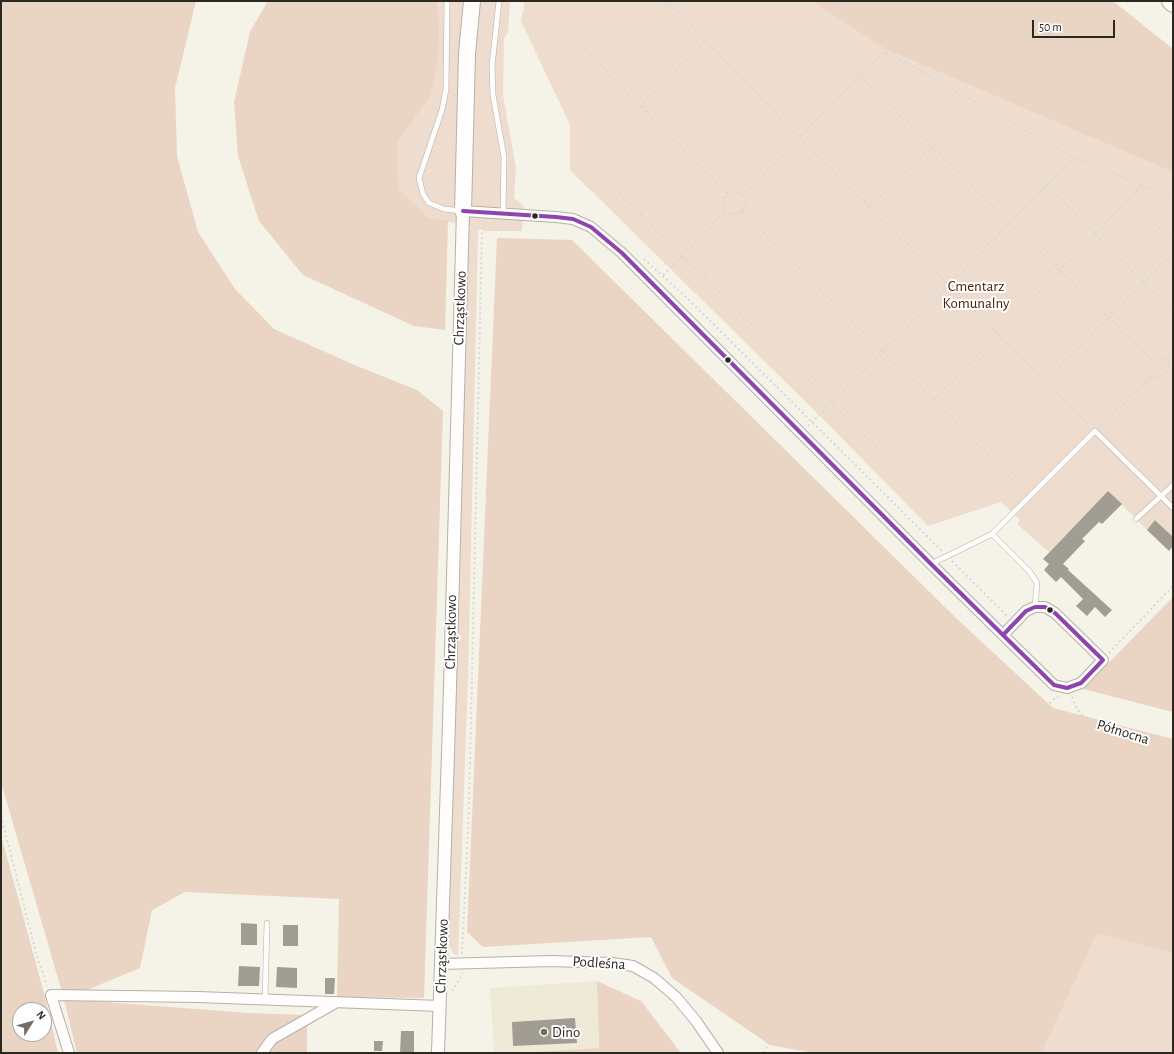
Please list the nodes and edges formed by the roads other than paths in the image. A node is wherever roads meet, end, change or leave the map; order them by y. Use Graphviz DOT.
graph roads {
  1 [pos="447,1"];
  2 [pos="472,1"];
  3 [pos="498,1"];
  4 [pos="463,211"];
  5 [pos="503,213"];
  6 [pos="1173,485"];
  7 [pos="1161,497"];
  8 [pos="1173,508"];
  9 [pos="1136,519"];
  10 [pos="992,534"];
  11 [pos="931,564"];
  12 [pos="1035,607"];
  13 [pos="1003,635"];
  14 [pos="267,923"];
  15 [pos="441,964"];
  16 [pos="265,999"];
  17 [pos="337,1002"];
  18 [pos="440,1006"];
  19 [pos="69,1053"];
  20 [pos="262,1053"];
  21 [pos="438,1053"];
  22 [pos="718,1053"];
  1 -- 4 [label="lane"];
  2 -- 4 [label="highway"];
  3 -- 5 [label="lane"];
  4 -- 5 [label="street"];
  4 -- 15 [label="street, Chrząstkowo"];
  5 -- 11 [label="street"];
  6 -- 7 [label="lane"];
  7 -- 8 [label="lane"];
  7 -- 9 [label="lane"];
  7 -- 10 [label="lane"];
  10 -- 11 [label="lane"];
  10 -- 12 [label="lane"];
  11 -- 13 [label="street"];
  12 -- 13 [label="street"];
  12 -- 13 [label="street"];
  14 -- 16 [label="lane"];
  15 -- 18 [label="street, Chrząstkowo"];
  15 -- 22 [label="street, Podleśna"];
  16 -- 17 [label="street"];
  16 -- 19 [label="street"];
  17 -- 18 [label="street"];
  17 -- 20 [label="street"];
  18 -- 21 [label="street, Chrząstkowo"];
}
